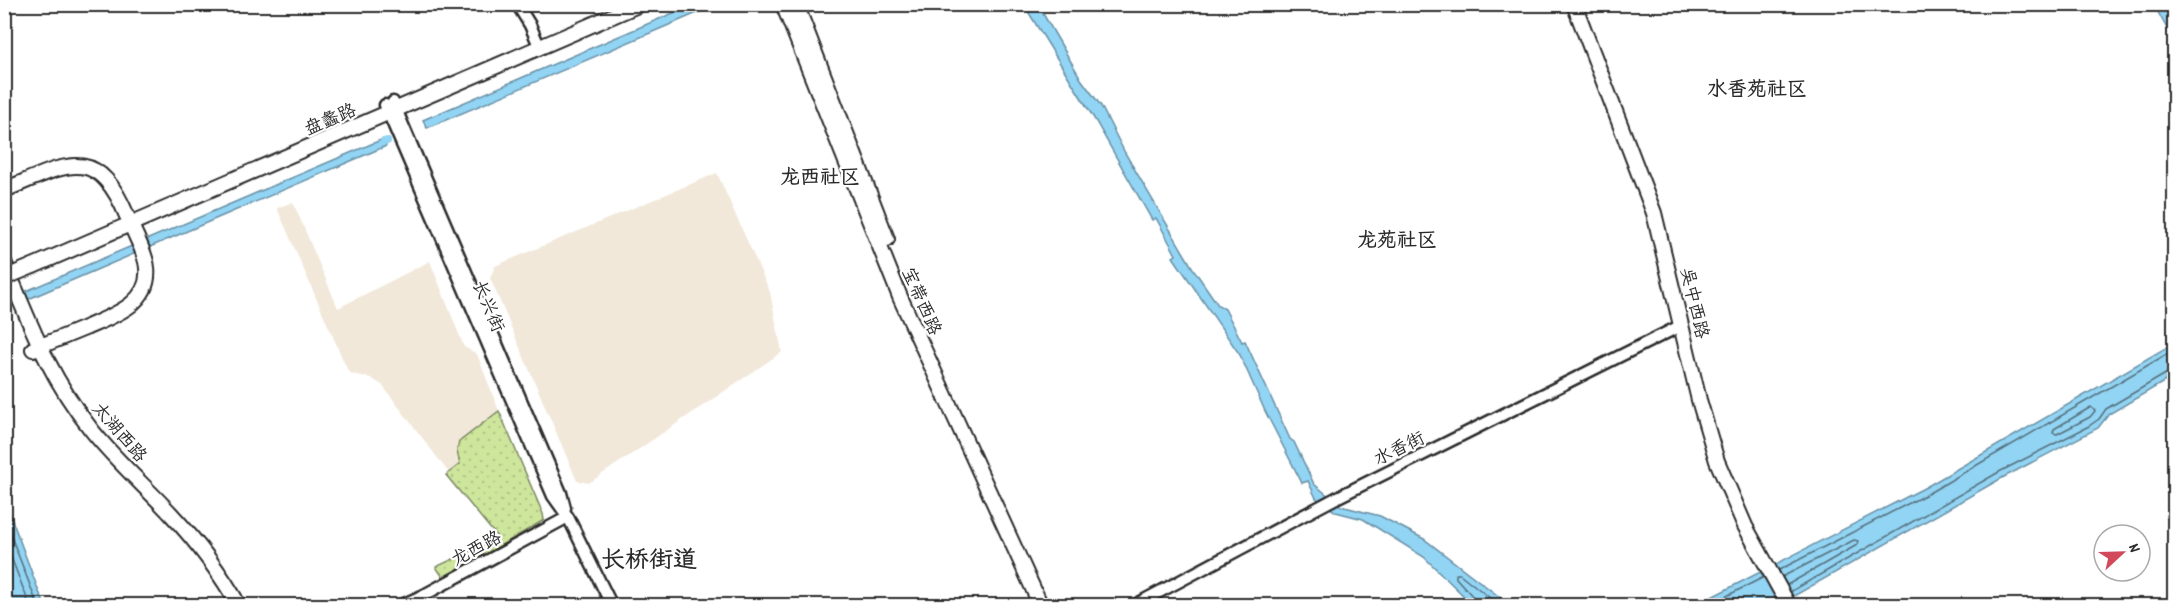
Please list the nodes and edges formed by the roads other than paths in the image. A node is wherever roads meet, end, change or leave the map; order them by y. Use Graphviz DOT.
graph roads {
  1 [pos="517,4"];
  2 [pos="618,4"];
  3 [pos="640,4"];
  4 [pos="783,4"];
  5 [pos="796,4"];
  6 [pos="1565,4"];
  7 [pos="1574,4"];
  8 [pos="538,44"];
  9 [pos="390,108"];
  10 [pos="4,190"];
  11 [pos="129,220"];
  12 [pos="4,262"];
  13 [pos="31,262"];
  14 [pos="4,270"];
  15 [pos="4,278"];
  16 [pos="10,290"];
  17 [pos="1678,327"];
  18 [pos="39,347"];
  19 [pos="568,517"];
  20 [pos="1785,605"];
  21 [pos="229,606"];
  22 [pos="239,606"];
  23 [pos="399,606"];
  24 [pos="612,606"];
  25 [pos="1041,606"];
  26 [pos="1050,606"];
  27 [pos="1132,606"];
  1 -- 8 [label="street"];
  2 -- 8 [label="main road, 盘蠡路"];
  3 -- 8 [label="main road, 盘蠡路"];
  4 -- 25 [label="main road, 宝带西路"];
  5 -- 26 [label="main road, 宝带西路"];
  6 -- 17 [label="main road, 吴中西路"];
  7 -- 17 [label="main road, 吴中西路"];
  8 -- 9 [label="main road, 盘蠡路"];
  9 -- 11 [label="main road, 盘蠡路"];
  9 -- 19 [label="street, 长兴街"];
  10 -- 11 [label="main road"];
  11 -- 13 [label="main road, 盘蠡路"];
  11 -- 18 [label="main road"];
  12 -- 16 [label="main road, 太湖西路"];
  13 -- 14 [label="main road"];
  13 -- 15 [label="main road, bridge"];
  16 -- 18 [label="main road, 太湖西路"];
  17 -- 20 [label="main road, 吴中西路"];
  17 -- 27 [label="street, 水香街"];
  18 -- 21 [label="main road, 太湖西路"];
  18 -- 22 [label="main road, 太湖西路"];
  19 -- 23 [label="street, 龙西路"];
  19 -- 24 [label="street, 长兴街"];
}
